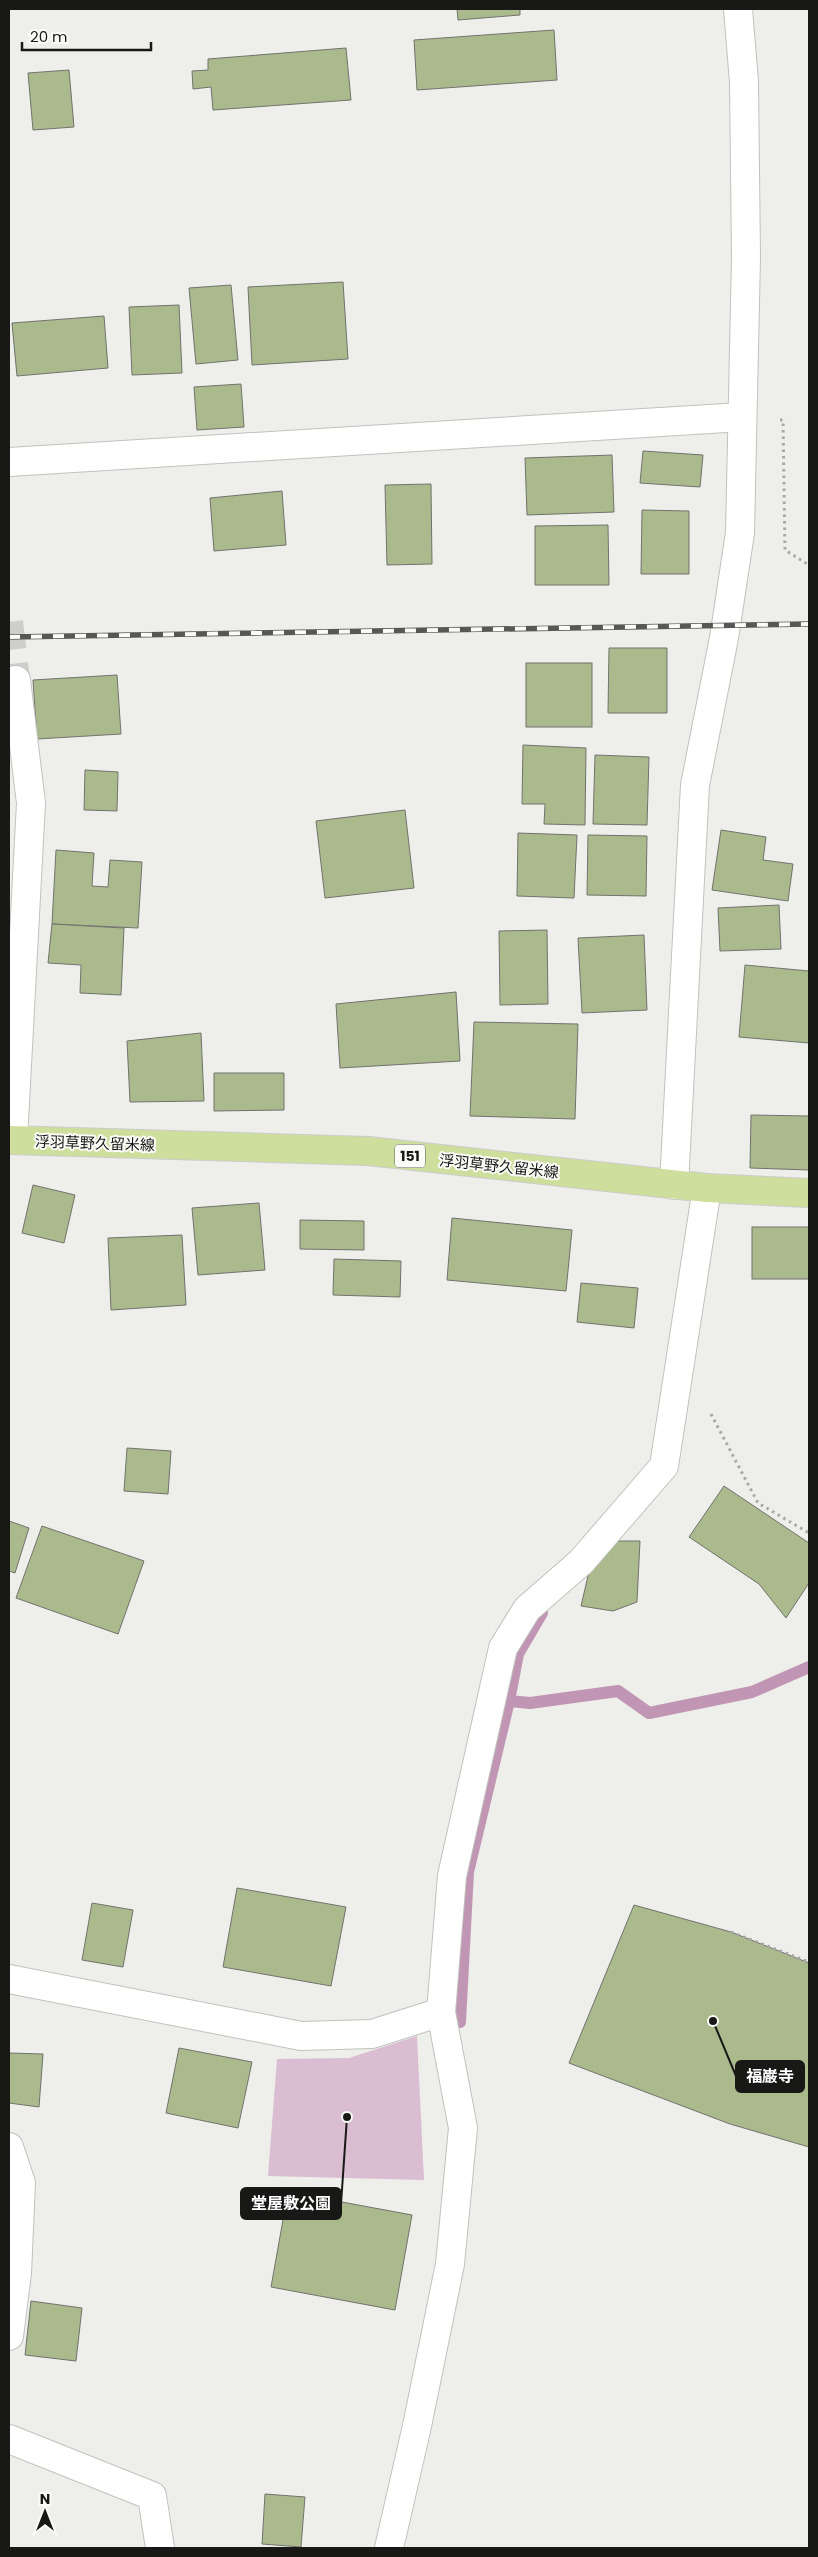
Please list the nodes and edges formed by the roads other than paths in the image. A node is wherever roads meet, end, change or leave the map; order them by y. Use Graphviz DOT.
graph roads {
  1 [pos="738,9"];
  2 [pos="742,418"];
  3 [pos="9,462"];
  4 [pos="16,680"];
  5 [pos="11,1140"];
  6 [pos="674,1185"];
  7 [pos="708,1188"];
  8 [pos="809,1193"];
  9 [pos="9,1979"];
  10 [pos="440,2012"];
  11 [pos="9,2147"];
  12 [pos="9,2336"];
  13 [pos="9,2439"];
  14 [pos="160,2548"];
  15 [pos="389,2548"];
  1 -- 2 [label="street"];
  2 -- 3 [label="street"];
  2 -- 6 [label="street"];
  4 -- 5 [label="street"];
  5 -- 6 [label="main road, 浮羽草野久留米線 / 151"];
  6 -- 7 [label="main road, 浮羽草野久留米線 / 151"];
  7 -- 8 [label="main road, 浮羽草野久留米線 / 151"];
  7 -- 10 [label="street"];
  9 -- 10 [label="street"];
  10 -- 15 [label="street"];
  11 -- 12 [label="street"];
  13 -- 14 [label="street"];
}
